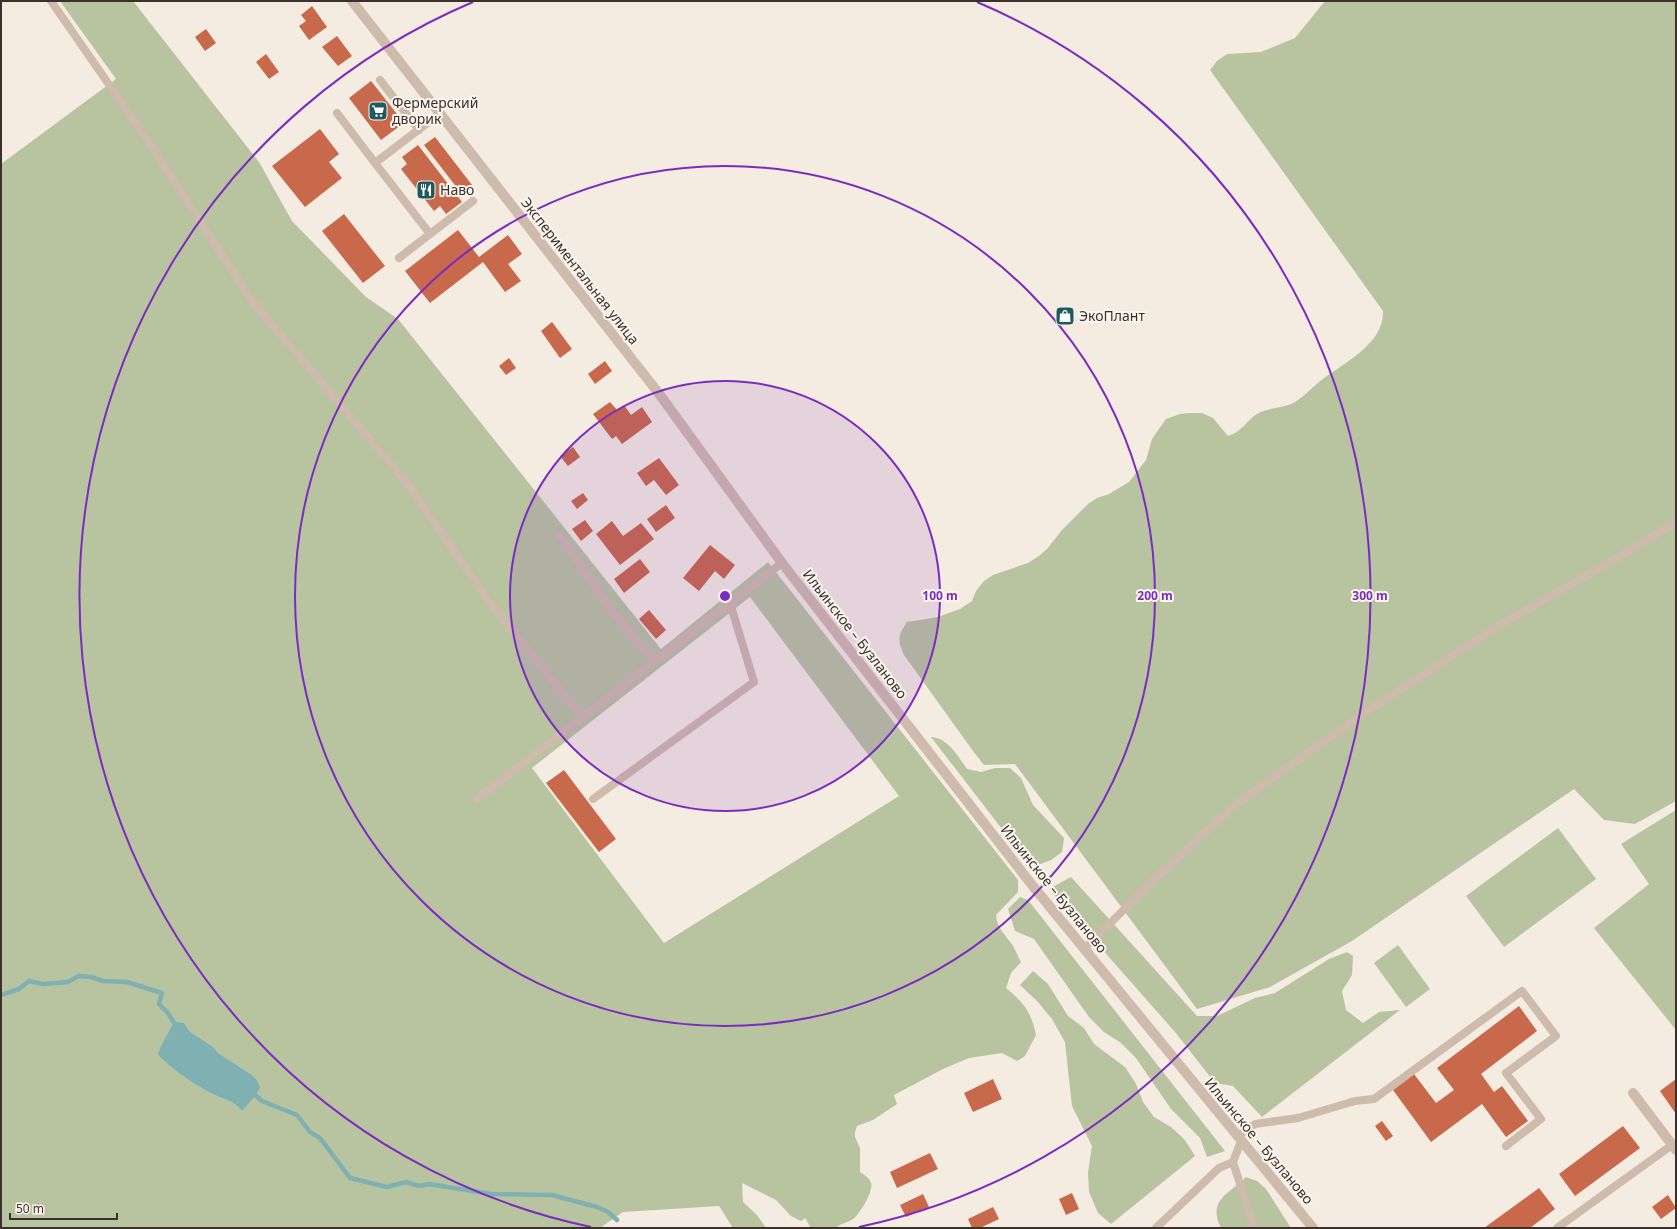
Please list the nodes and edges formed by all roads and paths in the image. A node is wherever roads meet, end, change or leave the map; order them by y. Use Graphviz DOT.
graph roads {
  1 [pos="51,1"];
  2 [pos="352,1"];
  3 [pos="380,80"];
  4 [pos="337,114"];
  5 [pos="439,114"];
  6 [pos="419,130"];
  7 [pos="375,163"];
  8 [pos="473,201"];
  9 [pos="430,234"];
  10 [pos="399,258"];
  11 [pos="1676,522"];
  12 [pos="560,536"];
  13 [pos="782,563"];
  14 [pos="730,603"];
  15 [pos="654,661"];
  16 [pos="582,717"];
  17 [pos="477,799"];
  18 [pos="593,799"];
  19 [pos="1084,949"];
  20 [pos="1633,1093"];
  21 [pos="1239,1138"];
  22 [pos="1506,1146"];
  23 [pos="1674,1148"];
  24 [pos="1233,1162"];
  25 [pos="1156,1228"];
  26 [pos="1254,1228"];
  27 [pos="1313,1228"];
  28 [pos="1557,1228"];
  1 -- 16 [label="lane"];
  2 -- 5 [label="street, Экспериментальная улица"];
  3 -- 6 [label="lane"];
  4 -- 7 [label="lane"];
  5 -- 6 [label="lane"];
  5 -- 13 [label="street, Экспериментальная улица"];
  6 -- 7 [label="lane"];
  7 -- 9 [label="lane"];
  8 -- 9 [label="lane"];
  9 -- 10 [label="lane"];
  11 -- 19 [label="lane"];
  12 -- 15 [label="lane"];
  13 -- 14 [label="lane"];
  13 -- 19 [label="street, Ильинское – Бузланово"];
  14 -- 15 [label="lane"];
  14 -- 18 [label="lane"];
  15 -- 16 [label="lane"];
  16 -- 17 [label="lane"];
  19 -- 21 [label="street, Ильинское – Бузланово"];
  20 -- 23 [label="street"];
  21 -- 22 [label="lane"];
  21 -- 24 [label="lane"];
  21 -- 27 [label="street, Ильинское – Бузланово"];
  23 -- 28 [label="lane"];
  24 -- 25 [label="lane"];
  24 -- 26 [label="lane"];
}
